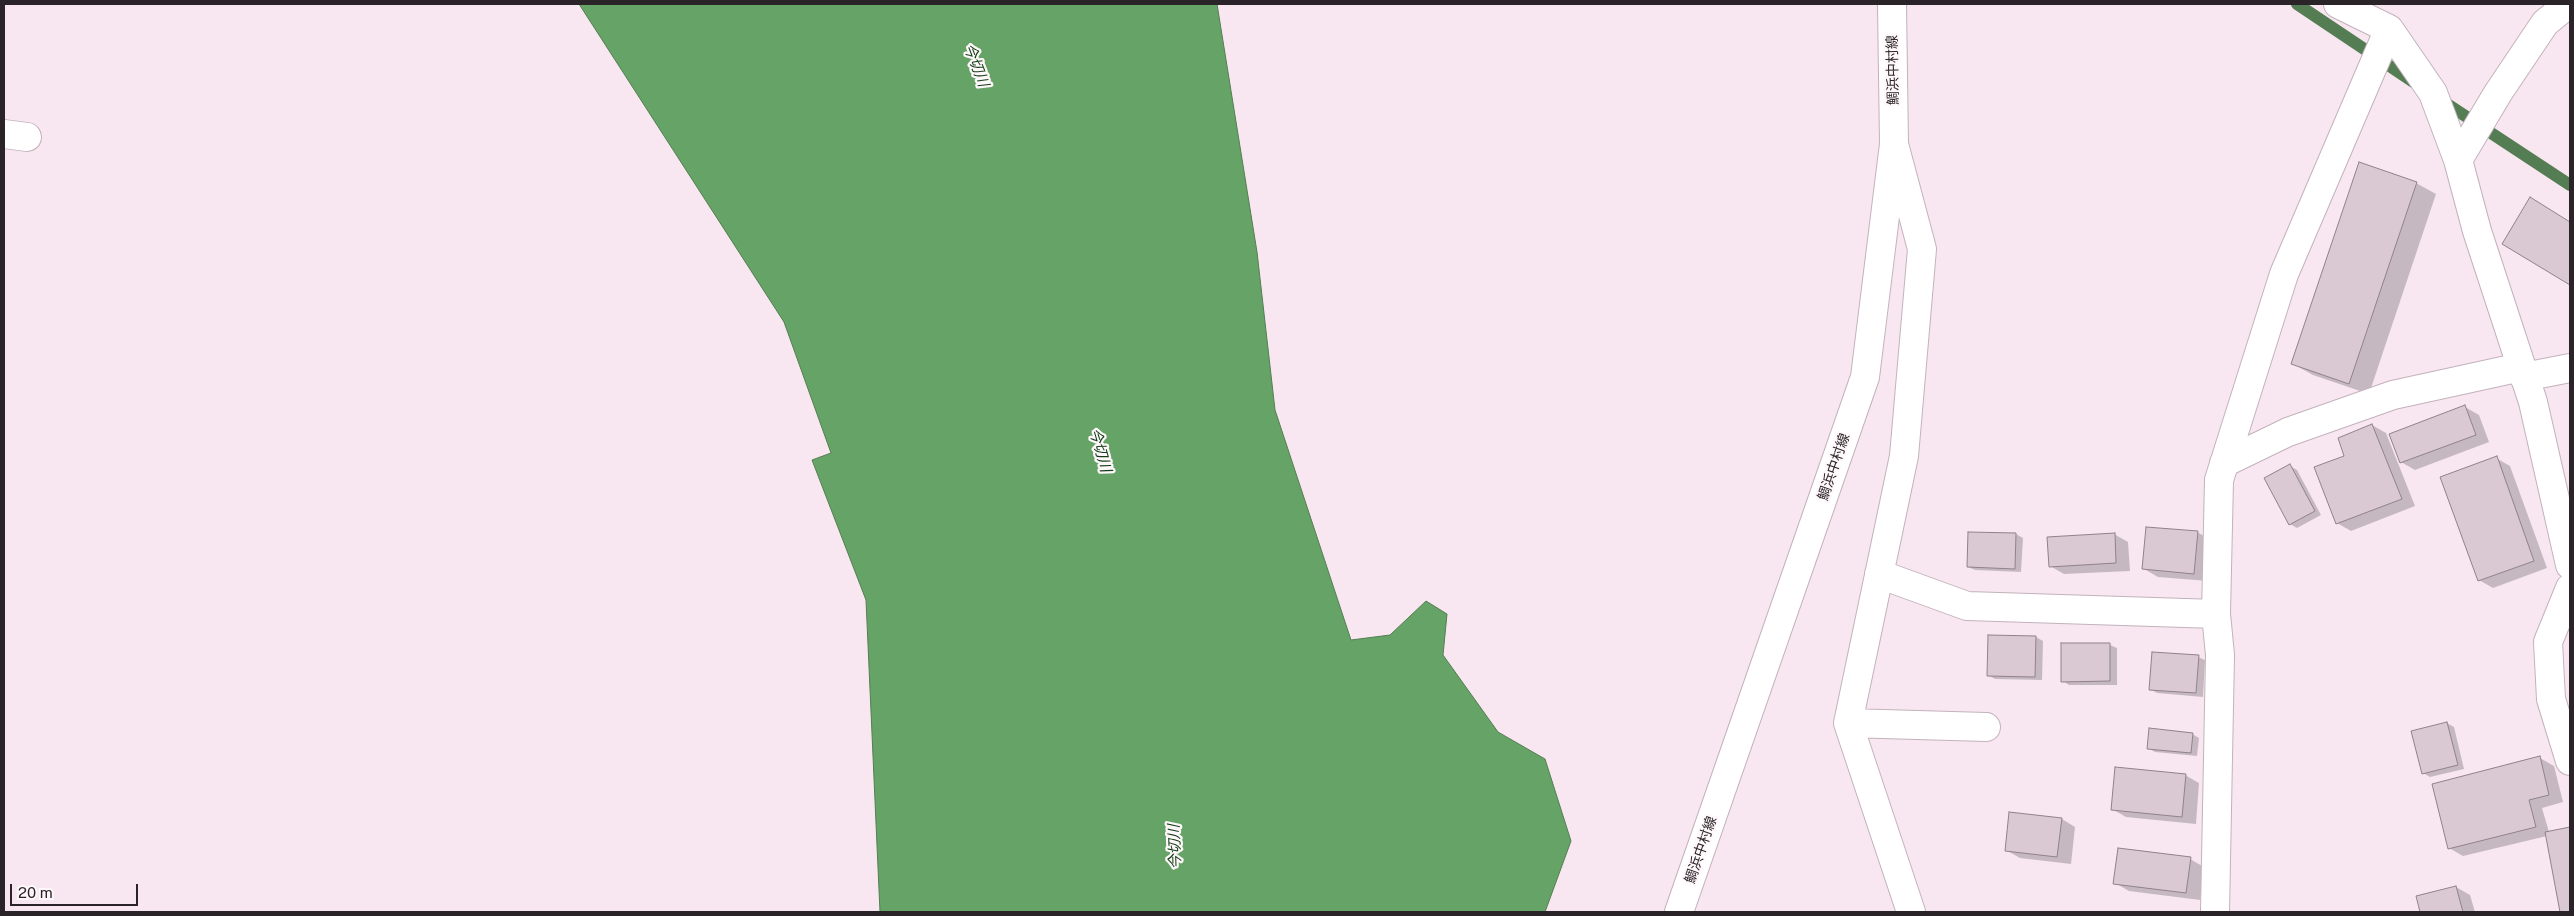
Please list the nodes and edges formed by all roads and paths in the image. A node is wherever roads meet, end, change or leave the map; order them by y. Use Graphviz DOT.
graph roads {
  1 [pos="1892,4"];
  2 [pos="2338,4"];
  3 [pos="2568,4"];
  4 [pos="2389,29"];
  5 [pos="1894,144"];
  6 [pos="2458,160"];
  7 [pos="2570,368"];
  8 [pos="2523,372"];
  9 [pos="2224,463"];
  10 [pos="2570,565"];
  11 [pos="1879,574"];
  12 [pos="2570,588"];
  13 [pos="2216,614"];
  14 [pos="1848,723"];
  15 [pos="1986,727"];
  16 [pos="2570,761"];
  17 [pos="1680,912"];
  18 [pos="1911,912"];
  19 [pos="2216,912"];
  1 -- 5 [label="street, 鯛浜中村線"];
  2 -- 4 [label="street"];
  3 -- 6 [label="street"];
  4 -- 6 [label="street"];
  4 -- 9 [label="street"];
  5 -- 11 [label="street"];
  5 -- 17 [label="street, 鯛浜中村線"];
  6 -- 8 [label="street"];
  7 -- 8 [label="street"];
  8 -- 9 [label="street"];
  8 -- 10 [label="street"];
  9 -- 13 [label="street"];
  11 -- 13 [label="street"];
  11 -- 14 [label="street"];
  12 -- 16 [label="street"];
  13 -- 19 [label="street"];
  14 -- 15 [label="street"];
  14 -- 18 [label="street"];
}
